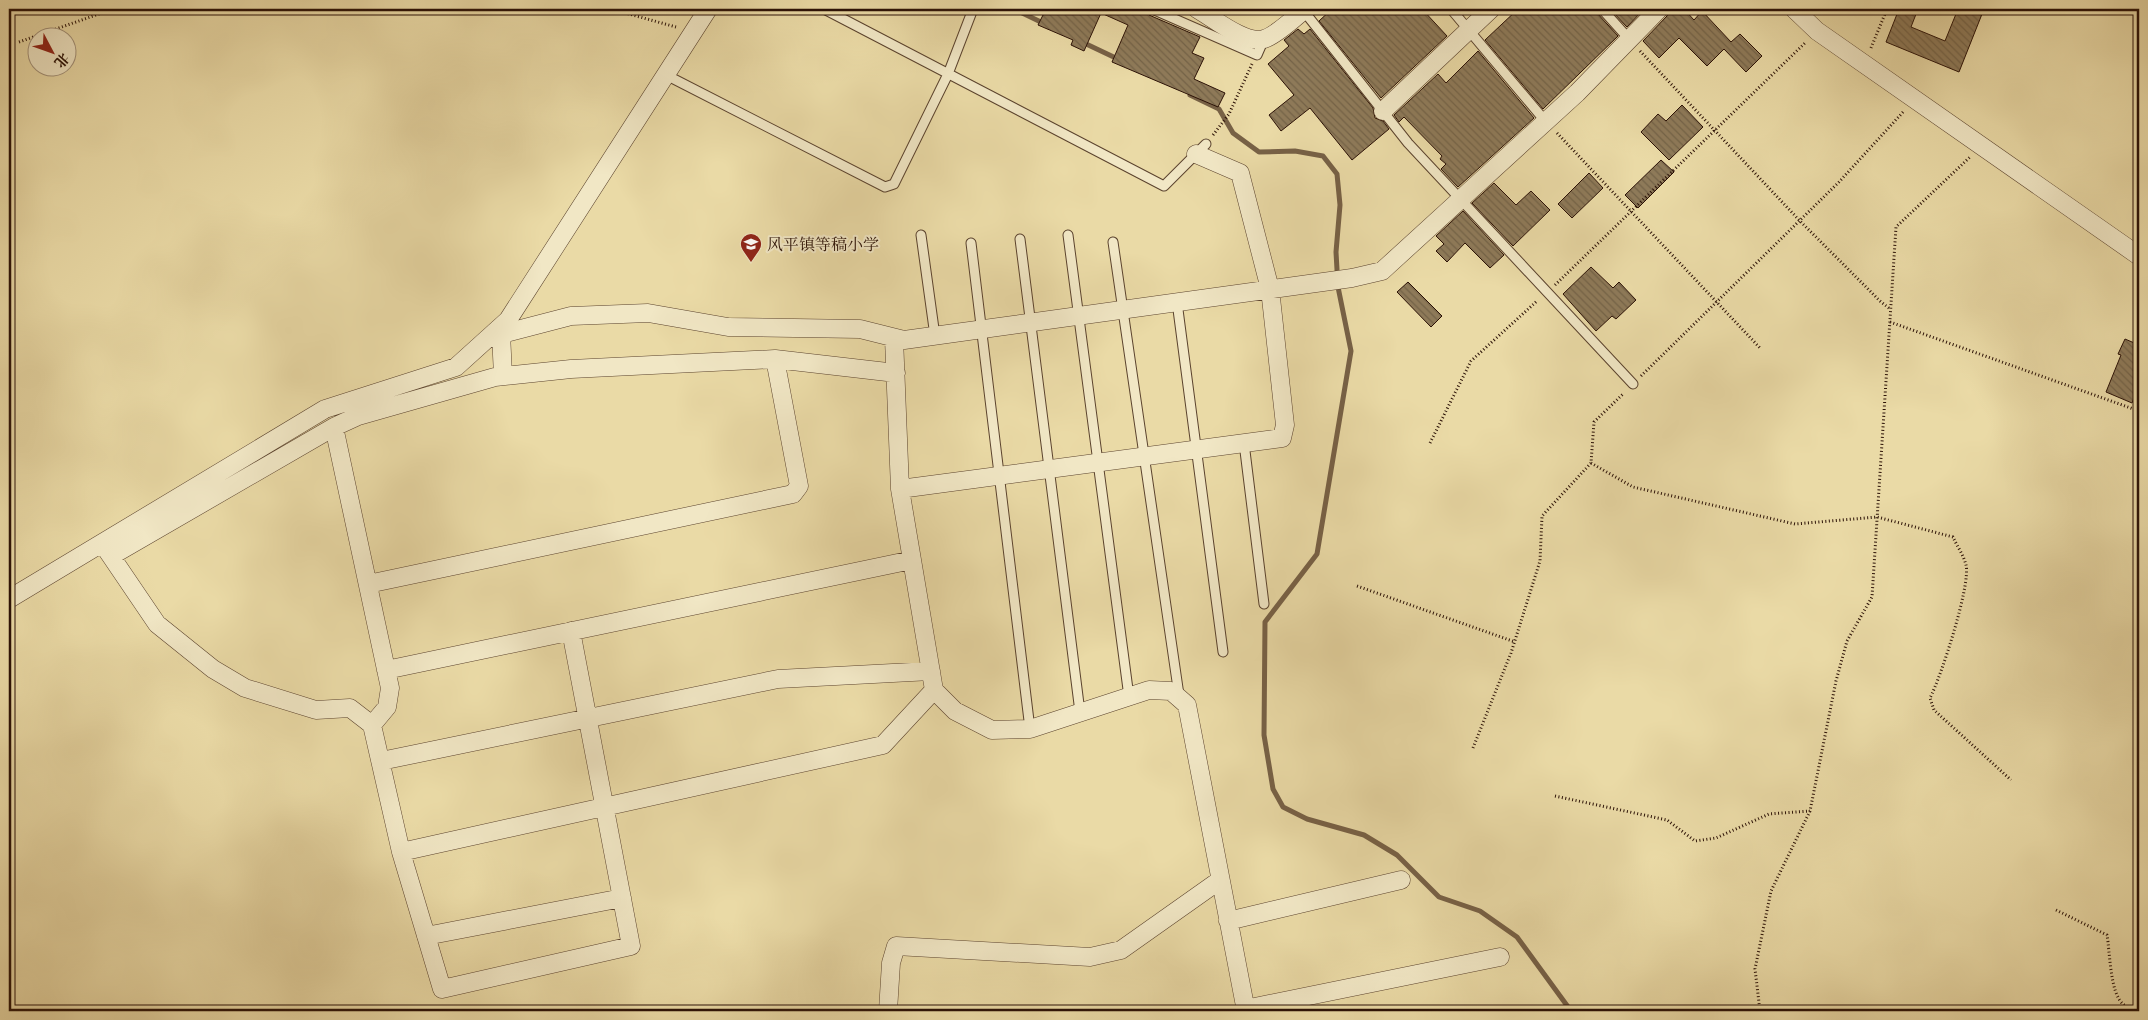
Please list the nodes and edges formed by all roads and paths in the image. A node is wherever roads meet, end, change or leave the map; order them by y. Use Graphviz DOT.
graph roads {
  1 [pos="113,9"];
  2 [pos="611,9"];
  3 [pos="708,9"];
  4 [pos="824,9"];
  5 [pos="1152,9"];
  6 [pos="1198,9"];
  7 [pos="1304,9"];
  8 [pos="1451,9"];
  9 [pos="1491,9"];
  10 [pos="1602,9"];
  11 [pos="1659,9"];
  12 [pos="1794,9"];
  13 [pos="1887,9"];
  14 [pos="971,11"];
  15 [pos="1469,31"];
  16 [pos="693,32"];
  17 [pos="1817,32"];
  18 [pos="1629,40"];
  19 [pos="19,42"];
  20 [pos="1260,47"];
  21 [pos="1864,64"];
  22 [pos="666,74"];
  23 [pos="948,74"];
  24 [pos="1915,100"];
  25 [pos="1383,111"];
  26 [pos="1546,122"];
  27 [pos="1715,130"];
  28 [pos="1981,146"];
  29 [pos="1201,149"];
  30 [pos="1460,200"];
  31 [pos="1631,211"];
  32 [pos="1800,221"];
  33 [pos="922,235"];
  34 [pos="1068,235"];
  35 [pos="1020,239"];
  36 [pos="1113,242"];
  37 [pos="971,243"];
  38 [pos="2139,256"];
  39 [pos="1270,289"];
  40 [pos="1546,292"];
  41 [pos="1177,302"];
  42 [pos="1716,303"];
  43 [pos="1123,309"];
  44 [pos="1890,310"];
  45 [pos="1079,316"];
  46 [pos="1031,322"];
  47 [pos="1890,322"];
  48 [pos="981,329"];
  49 [pos="496,335"];
  50 [pos="935,336"];
  51 [pos="894,338"];
  52 [pos="1761,349"];
  53 [pos="775,359"];
  54 [pos="896,374"];
  55 [pos="503,376"];
  56 [pos="1633,384"];
  57 [pos="2139,411"];
  58 [pos="334,427"];
  59 [pos="1430,442"];
  60 [pos="1244,443"];
  61 [pos="1196,449"];
  62 [pos="1144,456"];
  63 [pos="1098,462"];
  64 [pos="1591,463"];
  65 [pos="1050,469"];
  66 [pos="999,476"];
  67 [pos="900,489"];
  68 [pos="1877,517"];
  69 [pos="106,549"];
  70 [pos="912,560"];
  71 [pos="368,584"];
  72 [pos="1356,586"];
  73 [pos="9,598"];
  74 [pos="1264,604"];
  75 [pos="571,631"];
  76 [pos="1514,642"];
  77 [pos="1223,652"];
  78 [pos="386,670"];
  79 [pos="931,671"];
  80 [pos="934,690"];
  81 [pos="1129,696"];
  82 [pos="1179,698"];
  83 [pos="1080,712"];
  84 [pos="588,718"];
  85 [pos="372,725"];
  86 [pos="1030,729"];
  87 [pos="1473,748"];
  88 [pos="380,761"];
  89 [pos="2011,780"];
  90 [pos="1555,796"];
  91 [pos="604,807"];
  92 [pos="1810,811"];
  93 [pos="401,852"];
  94 [pos="1220,880"];
  95 [pos="1401,880"];
  96 [pos="622,898"];
  97 [pos="2056,910"];
  98 [pos="1228,920"];
  99 [pos="426,936"];
  100 [pos="1500,957"];
  101 [pos="1246,1010"];
  102 [pos="888,1011"];
  103 [pos="1760,1011"];
  104 [pos="2137,1011"];
  1 -- 19 [label="path"];
  2 -- 16 [label="path"];
  3 -- 16 [label="street"];
  4 -- 23 [label="lane"];
  5 -- 20 [label="lane"];
  6 -- 20 [label="street"];
  7 -- 20 [label="street"];
  7 -- 25 [label="lane"];
  8 -- 15 [label="lane"];
  9 -- 15 [label="street"];
  10 -- 18 [label="lane"];
  11 -- 18 [label="street"];
  12 -- 17 [label="street"];
  13 -- 21 [label="path"];
  14 -- 23 [label="lane"];
  15 -- 25 [label="street"];
  15 -- 26 [label="lane"];
  16 -- 22 [label="street"];
  17 -- 21 [label="street"];
  17 -- 27 [label="path"];
  18 -- 26 [label="street"];
  18 -- 27 [label="path"];
  20 -- 29 [label="path"];
  21 -- 24 [label="street"];
  22 -- 23 [label="lane"];
  22 -- 49 [label="street"];
  23 -- 29 [label="lane"];
  24 -- 28 [label="street"];
  24 -- 32 [label="path"];
  25 -- 30 [label="lane"];
  26 -- 30 [label="street"];
  26 -- 31 [label="path"];
  27 -- 31 [label="path"];
  27 -- 32 [label="path"];
  28 -- 38 [label="street"];
  28 -- 44 [label="path"];
  29 -- 39 [label="street"];
  30 -- 39 [label="street"];
  30 -- 40 [label="lane"];
  31 -- 40 [label="path"];
  31 -- 42 [label="path"];
  32 -- 42 [label="path"];
  32 -- 44 [label="path"];
  33 -- 50 [label="lane"];
  34 -- 45 [label="lane"];
  35 -- 46 [label="lane"];
  36 -- 43 [label="lane"];
  37 -- 48 [label="lane"];
  39 -- 41 [label="street"];
  39 -- 60 [label="street"];
  40 -- 56 [label="lane"];
  40 -- 59 [label="path"];
  41 -- 43 [label="street"];
  41 -- 61 [label="lane"];
  42 -- 52 [label="path"];
  42 -- 56 [label="path"];
  43 -- 45 [label="street"];
  43 -- 62 [label="lane"];
  44 -- 47 [label="path"];
  45 -- 46 [label="street"];
  45 -- 63 [label="lane"];
  46 -- 48 [label="street"];
  46 -- 65 [label="lane"];
  47 -- 57 [label="path"];
  47 -- 68 [label="path"];
  48 -- 50 [label="street"];
  48 -- 66 [label="lane"];
  49 -- 51 [label="street"];
  49 -- 55 [label="street"];
  49 -- 69 [label="street"];
  50 -- 51 [label="street"];
  51 -- 54 [label="street"];
  53 -- 54 [label="street"];
  53 -- 55 [label="street"];
  53 -- 71 [label="street"];
  54 -- 67 [label="street"];
  55 -- 58 [label="street"];
  56 -- 64 [label="path"];
  58 -- 69 [label="street"];
  58 -- 71 [label="street"];
  60 -- 61 [label="street"];
  60 -- 74 [label="lane"];
  61 -- 62 [label="street"];
  61 -- 77 [label="lane"];
  62 -- 63 [label="street"];
  62 -- 82 [label="lane"];
  63 -- 65 [label="street"];
  63 -- 81 [label="lane"];
  64 -- 68 [label="path"];
  64 -- 76 [label="path"];
  65 -- 66 [label="street"];
  65 -- 83 [label="lane"];
  66 -- 67 [label="street"];
  66 -- 86 [label="lane"];
  67 -- 70 [label="street"];
  68 -- 89 [label="path"];
  68 -- 92 [label="path"];
  69 -- 73 [label="street"];
  69 -- 85 [label="street"];
  70 -- 75 [label="street"];
  70 -- 79 [label="street"];
  71 -- 78 [label="street"];
  72 -- 76 [label="path"];
  75 -- 78 [label="street"];
  75 -- 84 [label="street"];
  76 -- 87 [label="path"];
  78 -- 85 [label="street"];
  79 -- 80 [label="street"];
  79 -- 84 [label="street"];
  80 -- 86 [label="street"];
  80 -- 91 [label="street"];
  81 -- 82 [label="street"];
  81 -- 83 [label="street"];
  82 -- 94 [label="street"];
  83 -- 86 [label="street"];
  84 -- 88 [label="street"];
  84 -- 91 [label="street"];
  85 -- 88 [label="street"];
  88 -- 93 [label="street"];
  90 -- 92 [label="path"];
  91 -- 93 [label="street"];
  91 -- 96 [label="street"];
  92 -- 103 [label="path"];
  93 -- 99 [label="street"];
  94 -- 98 [label="street"];
  94 -- 102 [label="street"];
  95 -- 98 [label="street"];
  96 -- 99 [label="street"];
  96 -- 99 [label="street"];
  97 -- 104 [label="path"];
  98 -- 101 [label="street"];
  100 -- 101 [label="street"];
}
